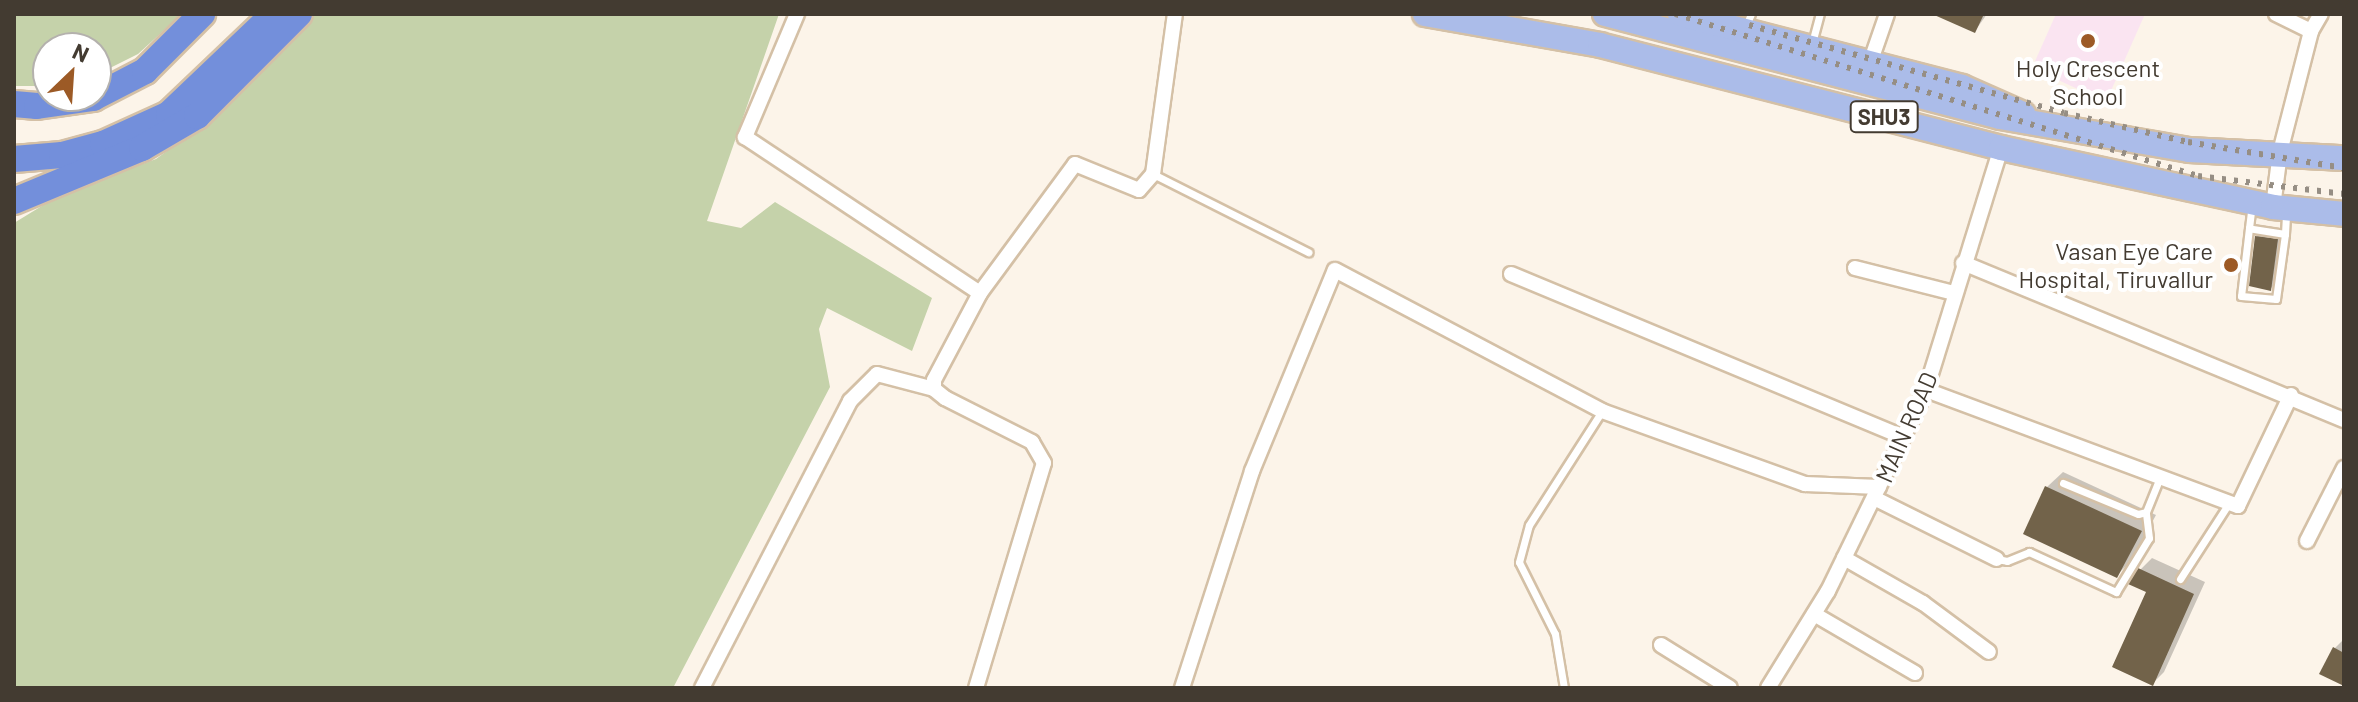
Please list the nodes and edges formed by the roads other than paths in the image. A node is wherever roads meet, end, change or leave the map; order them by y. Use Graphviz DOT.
graph roads {
  1 [pos="202,14"];
  2 [pos="274,14"];
  3 [pos="299,14"];
  4 [pos="797,14"];
  5 [pos="1175,14"];
  6 [pos="1425,14"];
  7 [pos="1605,14"];
  8 [pos="1680,14"];
  9 [pos="1820,14"];
  10 [pos="1887,14"];
  11 [pos="2276,14"];
  12 [pos="2321,14"];
  13 [pos="1748,22"];
  14 [pos="2311,31"];
  15 [pos="1811,47"];
  16 [pos="1869,66"];
  17 [pos="14,104"];
  18 [pos="2035,122"];
  19 [pos="2001,148"];
  20 [pos="2280,152"];
  21 [pos="2344,158"];
  22 [pos="14,159"];
  23 [pos="1153,174"];
  24 [pos="14,201"];
  25 [pos="2271,207"];
  26 [pos="2344,214"];
  27 [pos="2249,228"];
  28 [pos="2285,234"];
  29 [pos="1308,252"];
  30 [pos="1963,263"];
  31 [pos="1855,268"];
  32 [pos="1511,274"];
  33 [pos="980,293"];
  34 [pos="1954,293"];
  35 [pos="934,389"];
  36 [pos="1926,390"];
  37 [pos="2291,395"];
  38 [pos="1602,411"];
  39 [pos="2344,420"];
  40 [pos="1903,437"];
  41 [pos="2344,468"];
  42 [pos="2159,479"];
  43 [pos="2063,483"];
  44 [pos="1877,492"];
  45 [pos="2227,506"];
  46 [pos="2146,512"];
  47 [pos="2307,541"];
  48 [pos="1844,558"];
  49 [pos="1997,559"];
  50 [pos="2180,579"];
  51 [pos="1814,614"];
  52 [pos="1661,645"];
  53 [pos="1989,652"];
  54 [pos="1915,673"];
  55 [pos="702,688"];
  56 [pos="976,688"];
  57 [pos="1182,688"];
  58 [pos="1564,688"];
  59 [pos="1730,688"];
  60 [pos="1768,688"];
  1 -- 17 [label="highway"];
  2 -- 22 [label="highway"];
  3 -- 24 [label="highway"];
  4 -- 33 [label="street"];
  5 -- 23 [label="street"];
  6 -- 19 [label="main road, SHU3"];
  7 -- 18 [label="main road, SHU3"];
  8 -- 13 [label="main road"];
  9 -- 15 [label="lane"];
  10 -- 16 [label="street"];
  11 -- 14 [label="street"];
  12 -- 14 [label="street"];
  13 -- 15 [label="main road"];
  14 -- 20 [label="street"];
  15 -- 16 [label="main road"];
  16 -- 18 [label="main road"];
  18 -- 20 [label="main road, SHU3"];
  19 -- 25 [label="main road, SHU3"];
  19 -- 30 [label="street, MAIN ROAD"];
  20 -- 21 [label="main road, SHU3"];
  20 -- 25 [label="street"];
  23 -- 29 [label="lane"];
  23 -- 33 [label="street"];
  25 -- 26 [label="main road, SHU3"];
  25 -- 27 [label="lane"];
  25 -- 28 [label="lane"];
  27 -- 28 [label="lane"];
  27 -- 28 [label="lane"];
  30 -- 34 [label="street, MAIN ROAD"];
  30 -- 37 [label="street"];
  31 -- 34 [label="street"];
  32 -- 40 [label="street"];
  33 -- 35 [label="street"];
  34 -- 36 [label="street, MAIN ROAD"];
  35 -- 55 [label="street"];
  35 -- 56 [label="street"];
  36 -- 40 [label="street, MAIN ROAD"];
  36 -- 42 [label="street"];
  37 -- 39 [label="street"];
  37 -- 45 [label="street"];
  38 -- 44 [label="street"];
  38 -- 57 [label="street"];
  38 -- 58 [label="lane"];
  40 -- 44 [label="street, MAIN ROAD"];
  41 -- 47 [label="street"];
  42 -- 45 [label="street"];
  42 -- 46 [label="lane"];
  43 -- 46 [label="lane"];
  44 -- 48 [label="street, MAIN ROAD"];
  44 -- 49 [label="street"];
  45 -- 50 [label="lane"];
  46 -- 49 [label="lane"];
  48 -- 51 [label="street, MAIN ROAD"];
  48 -- 53 [label="street"];
  51 -- 54 [label="street"];
  51 -- 60 [label="street, MAIN ROAD"];
  52 -- 59 [label="street"];
}
